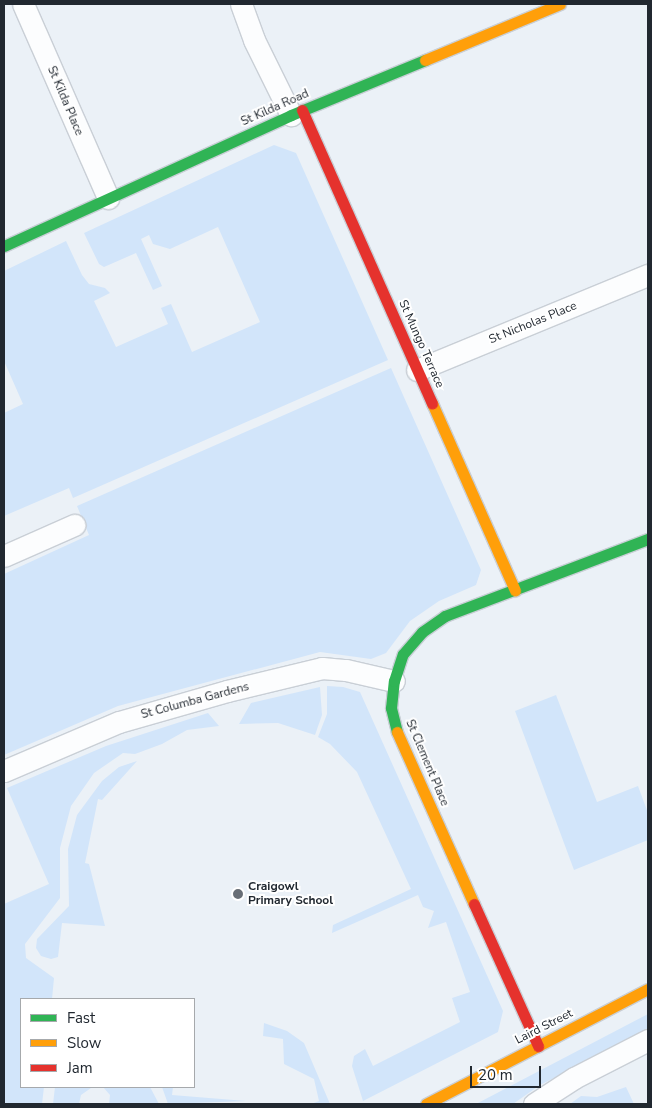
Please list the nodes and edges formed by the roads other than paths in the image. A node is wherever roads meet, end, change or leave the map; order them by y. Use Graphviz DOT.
graph roads {
  1 [pos="23,4"];
  2 [pos="241,4"];
  3 [pos="560,4"];
  4 [pos="297,113"];
  5 [pos="108,198"];
  6 [pos="4,246"];
  7 [pos="648,275"];
  8 [pos="417,370"];
  9 [pos="74,525"];
  10 [pos="648,539"];
  11 [pos="4,556"];
  12 [pos="515,590"];
  13 [pos="394,681"];
  14 [pos="4,770"];
  15 [pos="648,989"];
  16 [pos="648,1040"];
  17 [pos="538,1046"];
  18 [pos="426,1104"];
  19 [pos="534,1104"];
  1 -- 5 [label="street, St Kilda Place"];
  2 -- 4 [label="street"];
  3 -- 4 [label="street, St Kilda Road"];
  4 -- 5 [label="street, St Kilda Road"];
  4 -- 8 [label="street, St Mungo Terrace"];
  5 -- 6 [label="street, St Kilda Road"];
  7 -- 8 [label="street, St Nicholas Place"];
  8 -- 12 [label="street, St Mungo Terrace"];
  9 -- 11 [label="street"];
  10 -- 12 [label="street, St Clement Place"];
  12 -- 13 [label="street, St Clement Place"];
  13 -- 14 [label="street, St Columba Gardens"];
  13 -- 17 [label="street, St Clement Place"];
  15 -- 17 [label="street, Laird Street"];
  16 -- 19 [label="street"];
  17 -- 18 [label="street, Laird Street"];
}
